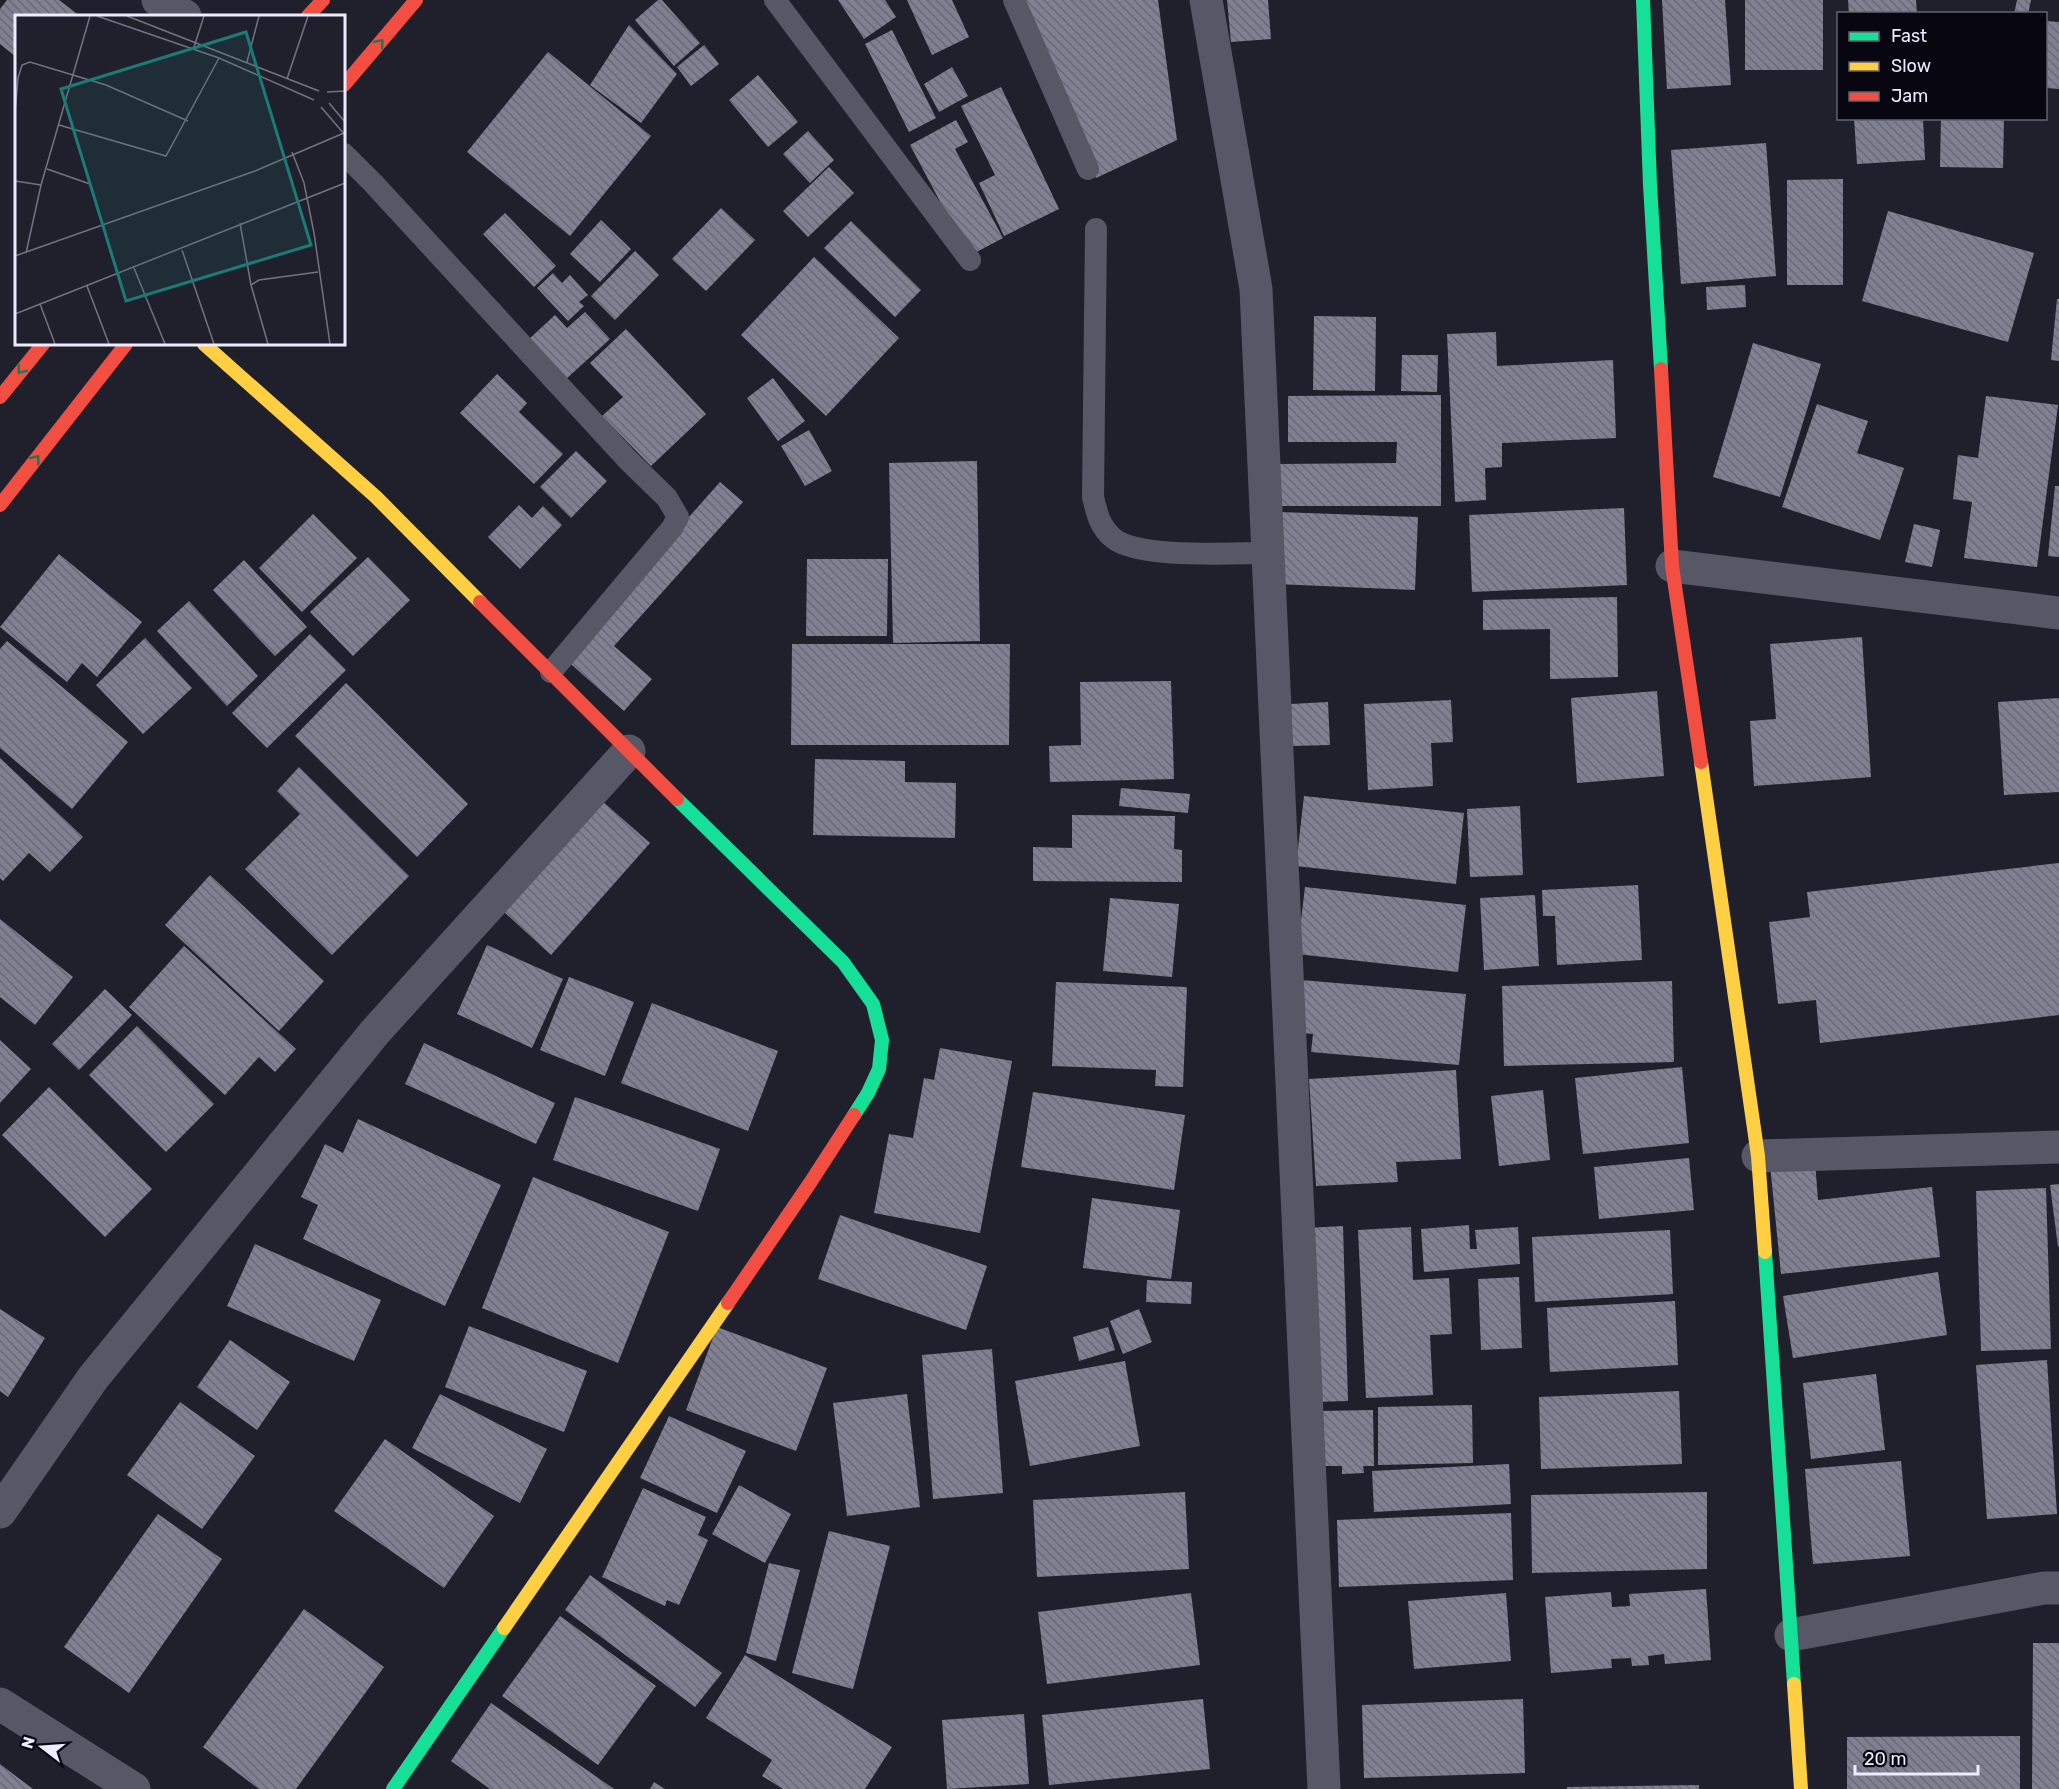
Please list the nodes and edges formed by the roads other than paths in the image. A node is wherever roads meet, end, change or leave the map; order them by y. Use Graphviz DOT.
graph roads {
  1 [pos="158,0"];
  2 [pos="323,0"];
  3 [pos="416,0"];
  4 [pos="775,0"];
  5 [pos="1014,0"];
  6 [pos="1206,0"];
  7 [pos="1643,0"];
  8 [pos="183,15"];
  9 [pos="309,15"];
  10 [pos="345,84"];
  11 [pos="345,155"];
  12 [pos="1088,169"];
  13 [pos="1096,229"];
  14 [pos="970,260"];
  15 [pos="42,345"];
  16 [pos="125,345"];
  17 [pos="205,345"];
  18 [pos="0,397"];
  19 [pos="0,504"];
  20 [pos="1268,553"];
  21 [pos="1672,566"];
  22 [pos="2059,613"];
  23 [pos="551,672"];
  24 [pos="629,751"];
  25 [pos="2059,1147"];
  26 [pos="1758,1156"];
  27 [pos="0,1512"];
  28 [pos="2059,1587"];
  29 [pos="1791,1635"];
  30 [pos="0,1704"];
  31 [pos="134,1789"];
  32 [pos="393,1789"];
  33 [pos="1324,1789"];
  34 [pos="1801,1789"];
  1 -- 8 [label="street"];
  2 -- 9 [label="street"];
  10 -- 3 [label="street, one-way"];
  4 -- 14 [label="lane"];
  5 -- 12 [label="lane"];
  6 -- 20 [label="street"];
  7 -- 21 [label="street"];
  11 -- 23 [label="lane"];
  13 -- 20 [label="lane"];
  15 -- 18 [label="street, one-way"];
  19 -- 16 [label="street, one-way"];
  17 -- 23 [label="street"];
  20 -- 33 [label="street"];
  21 -- 22 [label="street"];
  21 -- 26 [label="street"];
  23 -- 24 [label="street"];
  24 -- 27 [label="street"];
  24 -- 32 [label="street"];
  25 -- 26 [label="street"];
  26 -- 29 [label="street"];
  28 -- 29 [label="street"];
  29 -- 34 [label="street"];
  30 -- 31 [label="street"];
}
